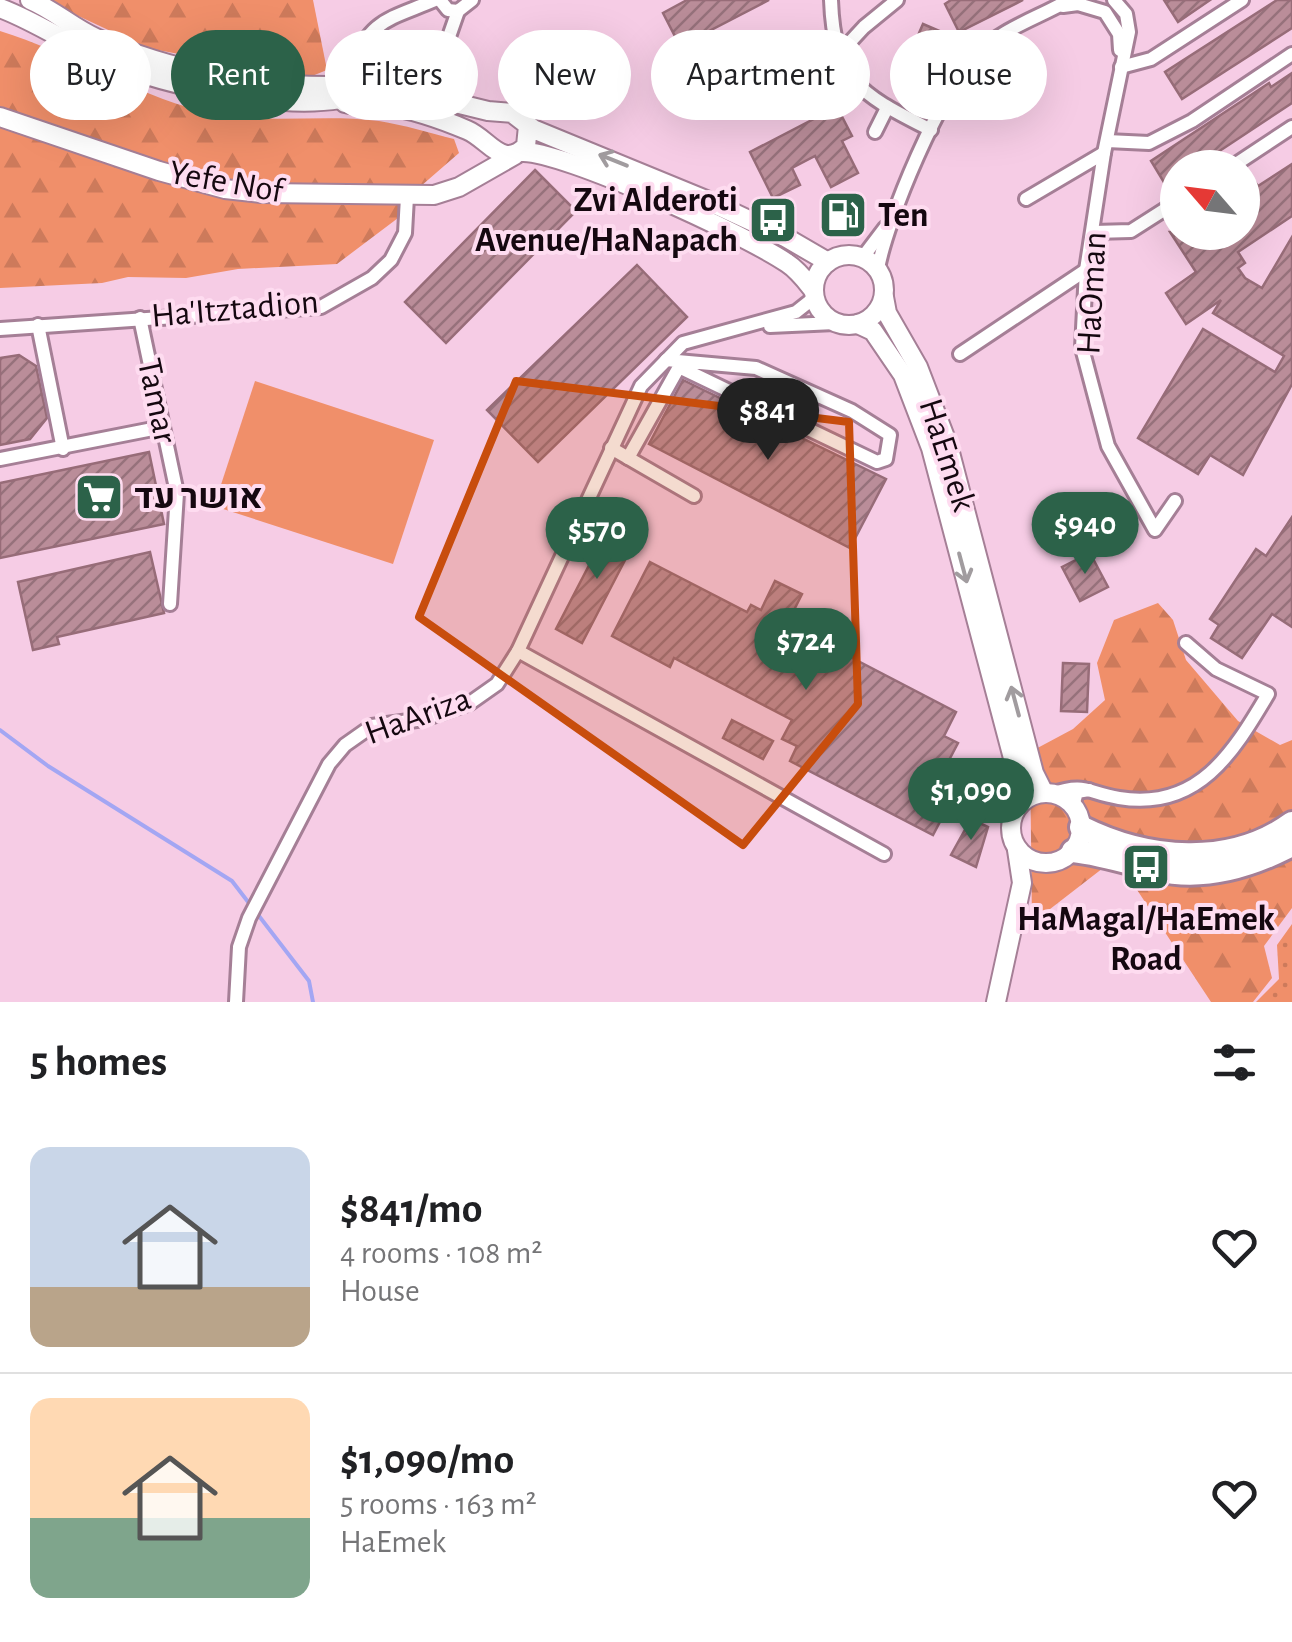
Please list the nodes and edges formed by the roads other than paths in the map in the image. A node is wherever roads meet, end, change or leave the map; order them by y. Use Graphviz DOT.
graph roads {
  1 [pos="30,0"];
  2 [pos="437,0"];
  3 [pos="472,0"];
  4 [pos="832,0"];
  5 [pos="897,0"];
  6 [pos="1114,0"];
  7 [pos="1242,0"];
  8 [pos="1064,3"];
  9 [pos="0,8"];
  10 [pos="458,12"];
  11 [pos="380,23"];
  12 [pos="372,30"];
  13 [pos="378,30"];
  14 [pos="451,30"];
  15 [pos="833,30"];
  16 [pos="860,30"];
  17 [pos="1292,54"];
  18 [pos="1120,67"];
  19 [pos="325,92"];
  20 [pos="870,94"];
  21 [pos="325,96"];
  22 [pos="887,108"];
  23 [pos="478,109"];
  24 [pos="0,117"];
  25 [pos="440,120"];
  26 [pos="528,126"];
  27 [pos="931,130"];
  28 [pos="1288,130"];
  29 [pos="875,132"];
  30 [pos="488,144"];
  31 [pos="1292,146"];
  32 [pos="1105,147"];
  33 [pos="1257,150"];
  34 [pos="518,153"];
  35 [pos="458,187"];
  36 [pos="407,197"];
  37 [pos="1026,199"];
  38 [pos="1160,213"];
  39 [pos="1094,232"];
  40 [pos="828,262"];
  41 [pos="871,263"];
  42 [pos="1086,270"];
  43 [pos="814,294"];
  44 [pos="884,296"];
  45 [pos="140,318"];
  46 [pos="836,323"];
  47 [pos="858,324"];
  48 [pos="38,325"];
  49 [pos="747,328"];
  50 [pos="0,329"];
  51 [pos="960,354"];
  52 [pos="673,363"];
  53 [pos="162,427"];
  54 [pos="610,448"];
  55 [pos="64,449"];
  56 [pos="628,458"];
  57 [pos="0,459"];
  58 [pos="694,496"];
  59 [pos="1175,501"];
  60 [pos="170,604"];
  61 [pos="1186,644"];
  62 [pos="518,652"];
  63 [pos="1091,790"];
  64 [pos="1048,793"];
  65 [pos="1015,811"];
  66 [pos="1077,817"];
  67 [pos="1292,822"];
  68 [pos="1292,844"];
  69 [pos="1017,850"];
  70 [pos="1072,851"];
  71 [pos="884,854"];
  72 [pos="1042,864"];
  73 [pos="1010,935"];
  74 [pos="236,1002"];
  75 [pos="996,1002"];
  1 -- 19 [label="main road"];
  2 -- 10 [label="street"];
  2 -- 11 [label="street"];
  3 -- 10 [label="street"];
  4 -- 15 [label="street"];
  5 -- 16 [label="street"];
  6 -- 18 [label="street, HaOman"];
  7 -- 18 [label="street"];
  8 -- 18 [label="street"];
  8 -- 27 [label="street"];
  9 -- 21 [label="main road"];
  10 -- 14 [label="street"];
  11 -- 12 [label="street"];
  11 -- 13 [label="street"];
  17 -- 32 [label="street"];
  18 -- 32 [label="street, HaOman"];
  20 -- 22 [label="street"];
  22 -- 27 [label="street"];
  22 -- 29 [label="street"];
  23 -- 26 [label="main road"];
  24 -- 36 [label="main road, Yefe Nof"];
  25 -- 30 [label="main road"];
  26 -- 34 [label="main road"];
  40 -- 26 [label="main road, one-way"];
  27 -- 41 [label="street"];
  28 -- 31 [label="street"];
  28 -- 33 [label="street"];
  30 -- 34 [label="main road"];
  30 -- 35 [label="main road"];
  32 -- 37 [label="street"];
  32 -- 39 [label="street, HaOman"];
  34 -- 35 [label="main road, Yefe Nof"];
  34 -- 43 [label="main road"];
  35 -- 36 [label="main road, Yefe Nof"];
  36 -- 45 [label="street, Ha'Itztadion"];
  38 -- 39 [label="street"];
  39 -- 42 [label="street, HaOman"];
  40 -- 41 [label="main road"];
  40 -- 43 [label="main road"];
  41 -- 44 [label="main road"];
  42 -- 51 [label="street"];
  42 -- 59 [label="street, HaOman"];
  43 -- 46 [label="main road"];
  43 -- 49 [label="street, HaAriza"];
  44 -- 47 [label="main road"];
  64 -- 44 [label="main road, HaEmek, one-way"];
  45 -- 48 [label="street, Ha'Itztadion"];
  45 -- 53 [label="street, Tamar"];
  46 -- 47 [label="main road"];
  46 -- 49 [label="street, HaAriza"];
  47 -- 65 [label="main road, HaEmek, one-way"];
  48 -- 50 [label="street, Ha'Itztadion"];
  48 -- 55 [label="street"];
  49 -- 52 [label="street, HaAriza"];
  52 -- 52 [label="street"];
  52 -- 54 [label="street, HaAriza"];
  52 -- 56 [label="street"];
  53 -- 55 [label="street"];
  53 -- 60 [label="street, Tamar"];
  54 -- 56 [label="street"];
  54 -- 62 [label="street, HaAriza"];
  55 -- 57 [label="street"];
  56 -- 58 [label="street"];
  61 -- 63 [label="street"];
  62 -- 71 [label="street"];
  62 -- 74 [label="street, HaAriza"];
  63 -- 64 [label="street"];
  63 -- 66 [label="street"];
  64 -- 65 [label="main road"];
  64 -- 66 [label="main road"];
  65 -- 69 [label="main road"];
  66 -- 67 [label="highway"];
  66 -- 70 [label="main road"];
  68 -- 70 [label="highway"];
  69 -- 72 [label="main road"];
  69 -- 73 [label="main road"];
  70 -- 72 [label="main road"];
  72 -- 73 [label="main road"];
  73 -- 75 [label="main road"];
}
